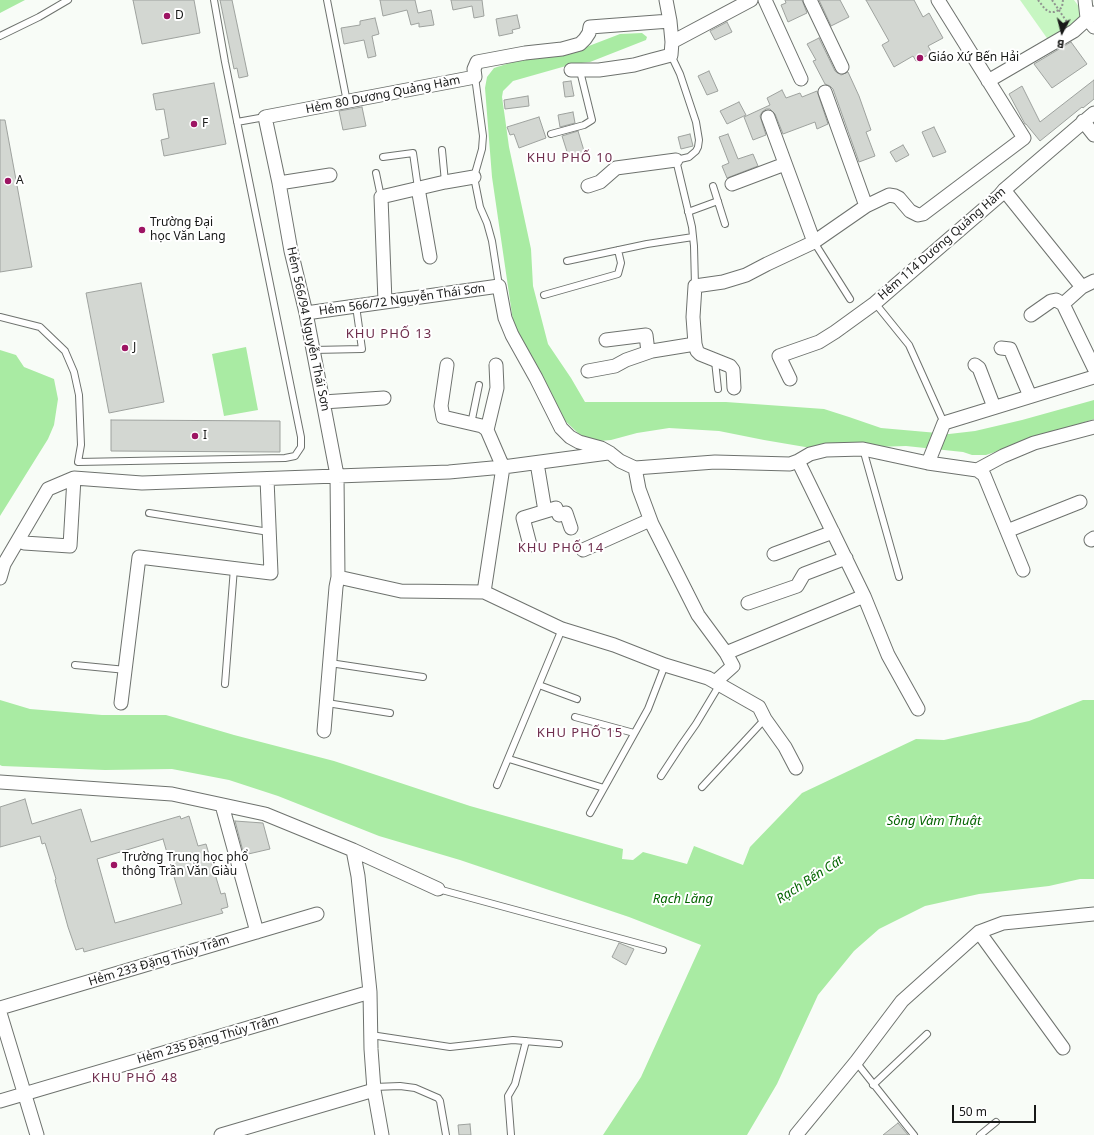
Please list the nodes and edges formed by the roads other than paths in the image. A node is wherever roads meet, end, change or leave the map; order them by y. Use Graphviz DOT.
graph roads {
  1 [pos="68,0"];
  2 [pos="214,0"];
  3 [pos="327,0"];
  4 [pos="666,0"];
  5 [pos="750,0"];
  6 [pos="766,0"];
  7 [pos="810,0"];
  8 [pos="938,0"];
  9 [pos="1085,0"];
  10 [pos="737,3"];
  11 [pos="1092,19"];
  12 [pos="670,21"];
  13 [pos="0,36"];
  14 [pos="671,48"];
  15 [pos="842,66"];
  16 [pos="576,70"];
  17 [pos="475,77"];
  18 [pos="801,79"];
  19 [pos="988,81"];
  20 [pos="825,92"];
  21 [pos="347,102"];
  22 [pos="1094,113"];
  23 [pos="265,117"];
  24 [pos="768,117"];
  25 [pos="1083,121"];
  26 [pos="237,122"];
  27 [pos="550,134"];
  28 [pos="1094,135"];
  29 [pos="442,150"];
  30 [pos="383,157"];
  31 [pos="676,160"];
  32 [pos="785,164"];
  33 [pos="376,173"];
  34 [pos="330,175"];
  35 [pos="474,177"];
  36 [pos="445,182"];
  37 [pos="278,183"];
  38 [pos="732,184"];
  39 [pos="588,186"];
  40 [pos="713,186"];
  41 [pos="418,188"];
  42 [pos="1004,190"];
  43 [pos="381,197"];
  44 [pos="718,201"];
  45 [pos="866,206"];
  46 [pos="688,212"];
  47 [pos="725,224"];
  48 [pos="693,237"];
  49 [pos="814,242"];
  50 [pos="618,250"];
  51 [pos="430,257"];
  52 [pos="567,261"];
  53 [pos="1088,284"];
  54 [pos="499,286"];
  55 [pos="695,286"];
  56 [pos="544,295"];
  57 [pos="850,299"];
  58 [pos="385,302"];
  59 [pos="875,303"];
  60 [pos="1063,304"];
  61 [pos="356,306"];
  62 [pos="306,313"];
  63 [pos="1031,315"];
  64 [pos="0,317"];
  65 [pos="606,340"];
  66 [pos="695,344"];
  67 [pos="1001,348"];
  68 [pos="313,350"];
  69 [pos="648,352"];
  70 [pos="715,361"];
  71 [pos="447,365"];
  72 [pos="496,365"];
  73 [pos="975,365"];
  74 [pos="1094,368"];
  75 [pos="588,371"];
  76 [pos="1094,377"];
  77 [pos="790,379"];
  78 [pos="479,385"];
  79 [pos="718,388"];
  80 [pos="734,388"];
  81 [pos="1030,396"];
  82 [pos="384,398"];
  83 [pos="323,402"];
  84 [pos="994,408"];
  85 [pos="944,423"];
  86 [pos="471,424"];
  87 [pos="1094,427"];
  88 [pos="487,430"];
  89 [pos="863,449"];
  90 [pos="610,453"];
  91 [pos="798,461"];
  92 [pos="537,463"];
  93 [pos="928,463"];
  94 [pos="503,467"];
  95 [pos="635,468"];
  96 [pos="977,470"];
  97 [pos="337,475"];
  98 [pos="74,478"];
  99 [pos="267,479"];
  100 [pos="1080,502"];
  101 [pos="545,511"];
  102 [pos="149,513"];
  103 [pos="650,520"];
  104 [pos="571,528"];
  105 [pos="1007,531"];
  106 [pos="269,532"];
  107 [pos="833,532"];
  108 [pos="24,543"];
  109 [pos="530,546"];
  110 [pos="583,550"];
  111 [pos="774,554"];
  112 [pos="846,558"];
  113 [pos="234,568"];
  114 [pos="1023,570"];
  115 [pos="338,577"];
  116 [pos="899,577"];
  117 [pos="0,578"];
  118 [pos="484,592"];
  119 [pos="864,596"];
  120 [pos="748,603"];
  121 [pos="562,629"];
  122 [pos="726,653"];
  123 [pos="330,663"];
  124 [pos="75,664"];
  125 [pos="665,665"];
  126 [pos="126,670"];
  127 [pos="422,677"];
  128 [pos="717,683"];
  129 [pos="225,684"];
  130 [pos="539,685"];
  131 [pos="577,699"];
  132 [pos="121,703"];
  133 [pos="327,703"];
  134 [pos="918,709"];
  135 [pos="390,713"];
  136 [pos="576,717"];
  137 [pos="765,719"];
  138 [pos="324,731"];
  139 [pos="634,733"];
  140 [pos="509,759"];
  141 [pos="796,768"];
  142 [pos="661,776"];
  143 [pos="0,782"];
  144 [pos="497,785"];
  145 [pos="702,787"];
  146 [pos="604,788"];
  147 [pos="222,805"];
  148 [pos="590,813"];
  149 [pos="353,850"];
  150 [pos="438,889"];
  151 [pos="317,914"];
  152 [pos="1094,914"];
  153 [pos="257,932"];
  154 [pos="979,932"];
  155 [pos="663,950"];
  156 [pos="370,992"];
  157 [pos="0,1008"];
  158 [pos="0,1013"];
  159 [pos="371,1034"];
  160 [pos="926,1034"];
  161 [pos="526,1041"];
  162 [pos="559,1044"];
  163 [pos="1063,1048"];
  164 [pos="856,1062"];
  165 [pos="873,1084"];
  166 [pos="374,1088"];
  167 [pos="25,1094"];
  168 [pos="0,1101"];
  169 [pos="996,1122"];
  170 [pos="37,1135"];
  171 [pos="221,1135"];
  172 [pos="382,1135"];
  173 [pos="446,1135"];
  174 [pos="511,1135"];
  175 [pos="796,1135"];
  176 [pos="914,1135"];
  177 [pos="980,1135"];
  1 -- 13 [label="lane"];
  2 -- 26 [label="lane"];
  3 -- 21 [label="lane"];
  4 -- 12 [label="street"];
  5 -- 10 [label="street"];
  6 -- 18 [label="street"];
  7 -- 15 [label="street"];
  8 -- 19 [label="street"];
  9 -- 11 [label="street"];
  10 -- 14 [label="street"];
  11 -- 19 [label="street"];
  12 -- 14 [label="street"];
  12 -- 17 [label="street, Hẻm 80 Dương Quảng Hàm"];
  14 -- 16 [label="street"];
  14 -- 31 [label="lane"];
  16 -- 27 [label="lane"];
  17 -- 21 [label="street, Hẻm 80 Dương Quảng Hàm"];
  17 -- 35 [label="lane, Hẻm 566/72 Nguyễn Thái Sơn"];
  19 -- 45 [label="street"];
  20 -- 45 [label="street"];
  21 -- 23 [label="street, Hẻm 80 Dương Quảng Hàm"];
  22 -- 25 [label="street, Hẻm 114 Dương Quảng Hàm"];
  23 -- 26 [label="lane"];
  23 -- 37 [label="street, Hẻm 566/94 Nguyễn Thái Sơn"];
  24 -- 32 [label="street"];
  25 -- 28 [label="street"];
  25 -- 42 [label="street, Hẻm 114 Dương Quảng Hàm"];
  26 -- 64 [label="lane"];
  29 -- 36 [label="lane"];
  30 -- 41 [label="lane"];
  31 -- 39 [label="street"];
  31 -- 46 [label="lane"];
  32 -- 38 [label="street"];
  32 -- 49 [label="street"];
  33 -- 43 [label="lane"];
  34 -- 37 [label="street"];
  35 -- 36 [label="street"];
  35 -- 54 [label="lane, Hẻm 566/72 Nguyễn Thái Sơn"];
  36 -- 41 [label="street"];
  37 -- 62 [label="street, Hẻm 566/94 Nguyễn Thái Sơn"];
  40 -- 44 [label="lane"];
  41 -- 43 [label="street"];
  41 -- 51 [label="street"];
  42 -- 53 [label="street"];
  42 -- 59 [label="street, Hẻm 114 Dương Quảng Hàm"];
  43 -- 58 [label="street"];
  44 -- 46 [label="lane"];
  44 -- 47 [label="lane"];
  45 -- 49 [label="street"];
  46 -- 48 [label="lane"];
  48 -- 50 [label="lane"];
  48 -- 55 [label="lane"];
  49 -- 55 [label="street"];
  49 -- 57 [label="lane"];
  50 -- 52 [label="lane"];
  50 -- 56 [label="lane"];
  53 -- 60 [label="street"];
  54 -- 58 [label="street, Hẻm 566/72 Nguyễn Thái Sơn"];
  54 -- 90 [label="street, Hẻm 566/72 Nguyễn Thái Sơn"];
  55 -- 66 [label="street"];
  58 -- 61 [label="street, Hẻm 566/72 Nguyễn Thái Sơn"];
  59 -- 77 [label="street, Hẻm 114 Dương Quảng Hàm"];
  59 -- 85 [label="lane"];
  60 -- 63 [label="street"];
  60 -- 74 [label="street"];
  61 -- 62 [label="street, Hẻm 566/72 Nguyễn Thái Sơn"];
  61 -- 68 [label="lane"];
  62 -- 68 [label="street, Hẻm 566/94 Nguyễn Thái Sơn"];
  65 -- 69 [label="street"];
  66 -- 69 [label="street"];
  66 -- 70 [label="street"];
  67 -- 81 [label="street"];
  68 -- 83 [label="street, Hẻm 566/94 Nguyễn Thái Sơn"];
  69 -- 75 [label="street"];
  70 -- 79 [label="lane"];
  70 -- 80 [label="street"];
  71 -- 86 [label="street"];
  72 -- 88 [label="street"];
  73 -- 84 [label="street"];
  76 -- 81 [label="street"];
  78 -- 86 [label="lane"];
  81 -- 84 [label="street"];
  82 -- 83 [label="street"];
  83 -- 97 [label="street, Hẻm 566/94 Nguyễn Thái Sơn"];
  84 -- 85 [label="street"];
  85 -- 93 [label="street"];
  86 -- 88 [label="street"];
  87 -- 96 [label="street"];
  88 -- 94 [label="street"];
  89 -- 91 [label="street"];
  89 -- 93 [label="street"];
  89 -- 116 [label="lane"];
  90 -- 92 [label="street"];
  90 -- 95 [label="street, Hẻm 566/72 Nguyễn Thái Sơn"];
  91 -- 95 [label="street"];
  91 -- 107 [label="street"];
  92 -- 94 [label="street"];
  92 -- 101 [label="street"];
  93 -- 96 [label="street"];
  94 -- 97 [label="street"];
  94 -- 118 [label="street"];
  95 -- 103 [label="street"];
  96 -- 105 [label="street"];
  97 -- 99 [label="street"];
  97 -- 115 [label="street, Hẻm 566/94 Nguyễn Thái Sơn"];
  98 -- 99 [label="street"];
  98 -- 108 [label="street"];
  98 -- 117 [label="street"];
  99 -- 106 [label="street"];
  100 -- 105 [label="street"];
  101 -- 104 [label="street"];
  101 -- 109 [label="street"];
  102 -- 106 [label="lane"];
  103 -- 110 [label="street"];
  103 -- 122 [label="street"];
  105 -- 114 [label="street"];
  106 -- 113 [label="street"];
  107 -- 111 [label="street"];
  107 -- 112 [label="street"];
  112 -- 119 [label="street"];
  112 -- 120 [label="street"];
  113 -- 126 [label="street"];
  113 -- 129 [label="lane"];
  115 -- 118 [label="street"];
  115 -- 123 [label="street, Hẻm 566/94 Nguyễn Thái Sơn"];
  118 -- 121 [label="street"];
  119 -- 122 [label="street"];
  119 -- 134 [label="street"];
  121 -- 125 [label="street"];
  121 -- 130 [label="lane"];
  122 -- 128 [label="street"];
  123 -- 127 [label="lane"];
  123 -- 133 [label="street, Hẻm 566/94 Nguyễn Thái Sơn"];
  124 -- 126 [label="lane"];
  125 -- 128 [label="street"];
  125 -- 139 [label="lane"];
  126 -- 132 [label="street"];
  128 -- 137 [label="street"];
  128 -- 142 [label="lane"];
  130 -- 131 [label="lane"];
  130 -- 140 [label="lane"];
  133 -- 135 [label="lane"];
  133 -- 138 [label="street, Hẻm 566/94 Nguyễn Thái Sơn"];
  136 -- 139 [label="lane"];
  137 -- 141 [label="street"];
  137 -- 145 [label="lane"];
  139 -- 146 [label="lane"];
  140 -- 144 [label="lane"];
  140 -- 146 [label="lane"];
  143 -- 147 [label="street"];
  146 -- 148 [label="lane"];
  147 -- 149 [label="street"];
  147 -- 153 [label="street"];
  149 -- 150 [label="street"];
  149 -- 156 [label="street"];
  150 -- 155 [label="lane"];
  151 -- 153 [label="street, Hẻm 233 Đặng Thùy Trâm"];
  152 -- 154 [label="street"];
  153 -- 157 [label="street, Hẻm 233 Đặng Thùy Trâm"];
  154 -- 163 [label="street"];
  154 -- 164 [label="street"];
  156 -- 159 [label="street"];
  156 -- 167 [label="street, Hẻm 235 Đặng Thùy Trâm"];
  158 -- 167 [label="street"];
  159 -- 161 [label="lane"];
  159 -- 166 [label="street"];
  160 -- 165 [label="lane"];
  161 -- 162 [label="lane"];
  161 -- 174 [label="lane"];
  164 -- 165 [label="lane"];
  164 -- 175 [label="street"];
  165 -- 176 [label="lane"];
  166 -- 171 [label="street"];
  166 -- 172 [label="street"];
  166 -- 173 [label="lane"];
  167 -- 168 [label="street, Hẻm 235 Đặng Thùy Trâm"];
  167 -- 170 [label="street"];
  169 -- 177 [label="lane"];
}
